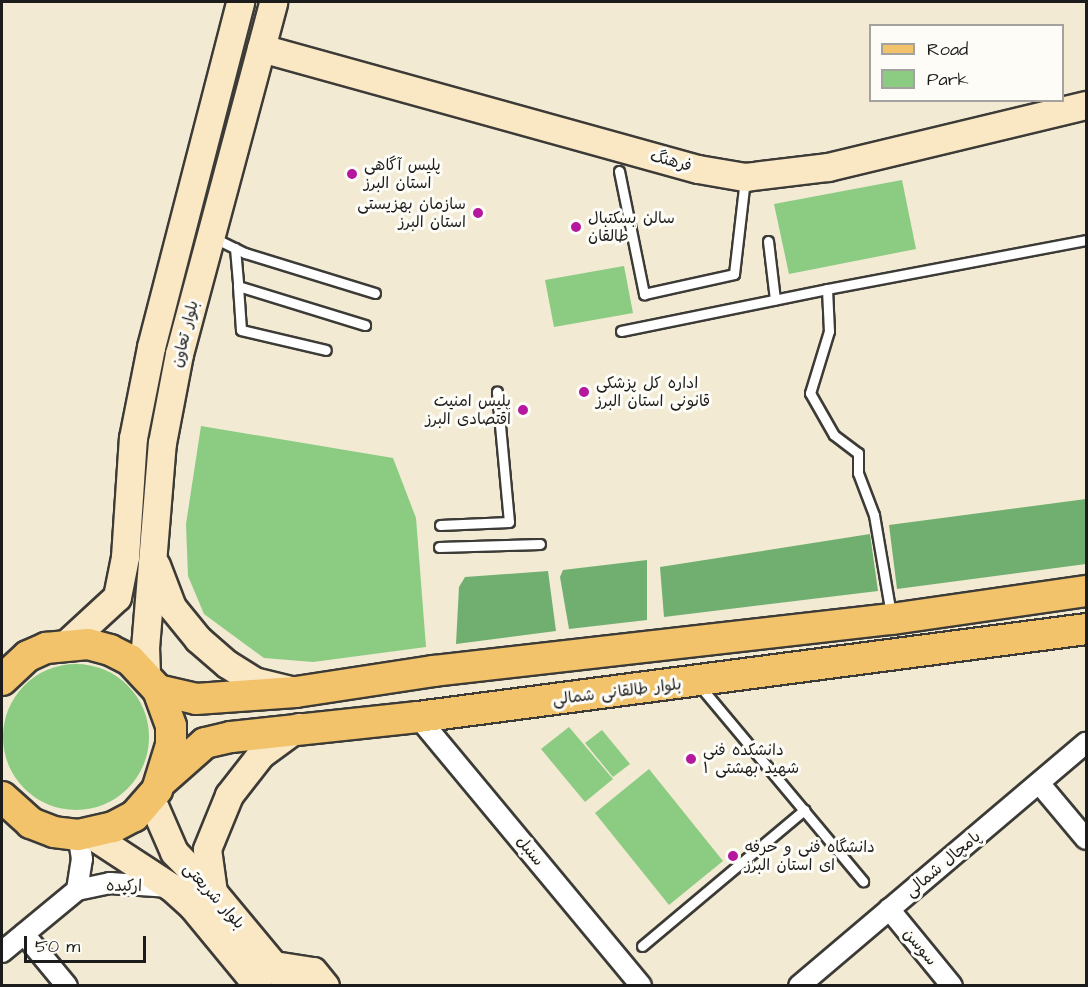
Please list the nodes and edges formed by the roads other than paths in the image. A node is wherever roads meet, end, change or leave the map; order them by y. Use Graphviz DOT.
graph roads {
  1 [pos="240,2"];
  2 [pos="273,2"];
  3 [pos="261,48"];
  4 [pos="1086,105"];
  5 [pos="619,171"];
  6 [pos="745,177"];
  7 [pos="210,236"];
  8 [pos="1086,240"];
  9 [pos="768,241"];
  10 [pos="235,248"];
  11 [pos="238,286"];
  12 [pos="827,289"];
  13 [pos="375,293"];
  14 [pos="775,300"];
  15 [pos="365,325"];
  16 [pos="621,331"];
  17 [pos="326,350"];
  18 [pos="497,392"];
  19 [pos="440,525"];
  20 [pos="540,544"];
  21 [pos="439,547"];
  22 [pos="154,559"];
  23 [pos="1086,591"];
  24 [pos="117,597"];
  25 [pos="150,602"];
  26 [pos="892,619"];
  27 [pos="1086,629"];
  28 [pos="66,644"];
  29 [pos="5,674"];
  30 [pos="696,681"];
  31 [pos="152,682"];
  32 [pos="296,692"];
  33 [pos="234,697"];
  34 [pos="418,717"];
  35 [pos="299,727"];
  36 [pos="240,735"];
  37 [pos="1086,743"];
  38 [pos="1039,783"];
  39 [pos="157,790"];
  40 [pos="2,797"];
  41 [pos="804,810"];
  42 [pos="2,814"];
  43 [pos="31,823"];
  44 [pos="84,834"];
  45 [pos="1086,839"];
  46 [pos="174,852"];
  47 [pos="161,880"];
  48 [pos="863,881"];
  49 [pos="77,890"];
  50 [pos="213,892"];
  51 [pos="889,909"];
  52 [pos="24,934"];
  53 [pos="642,946"];
  54 [pos="2,952"];
  55 [pos="266,975"];
  56 [pos="68,986"];
  57 [pos="291,986"];
  58 [pos="325,986"];
  59 [pos="641,986"];
  60 [pos="799,986"];
  61 [pos="952,986"];
  1 -- 24 [label="main road, بلوار تعاون"];
  2 -- 3 [label="main road, بلوار تعاون"];
  3 -- 6 [label="main road, فرهنگ"];
  3 -- 7 [label="main road, بلوار تعاون"];
  4 -- 6 [label="main road, فرهنگ"];
  5 -- 6 [label="lane"];
  7 -- 10 [label="lane"];
  7 -- 22 [label="main road, بلوار تعاون"];
  8 -- 12 [label="lane"];
  9 -- 14 [label="lane"];
  10 -- 11 [label="lane"];
  10 -- 13 [label="lane"];
  11 -- 15 [label="lane"];
  11 -- 17 [label="lane"];
  12 -- 14 [label="lane"];
  12 -- 26 [label="lane"];
  14 -- 16 [label="lane"];
  18 -- 19 [label="lane"];
  20 -- 21 [label="lane"];
  22 -- 25 [label="main road, بلوار تعاون"];
  22 -- 32 [label="main road"];
  23 -- 26 [label="main road"];
  24 -- 25 [label="main road"];
  24 -- 28 [label="main road"];
  25 -- 31 [label="main road, بلوار تعاون"];
  26 -- 32 [label="main road"];
  27 -- 30 [label="main road, بلوار طالقانی شمالی"];
  28 -- 29 [label="main road"];
  28 -- 31 [label="main road"];
  30 -- 34 [label="main road, بلوار طالقانی شمالی"];
  30 -- 41 [label="lane"];
  31 -- 33 [label="main road"];
  31 -- 39 [label="main road"];
  32 -- 33 [label="main road"];
  33 -- 36 [label="main road"];
  34 -- 35 [label="main road, بلوار طالقانی شمالی"];
  34 -- 59 [label="street, سنبل"];
  35 -- 36 [label="main road, بلوار طالقانی شمالی"];
  35 -- 50 [label="main road"];
  36 -- 39 [label="main road, بلوار طالقانی شمالی"];
  37 -- 38 [label="street, پامچال شمالی"];
  38 -- 45 [label="street"];
  38 -- 51 [label="street, پامچال شمالی"];
  39 -- 44 [label="main road, بلوار طالقانی شمالی"];
  39 -- 46 [label="main road, بلوار شریعتی"];
  40 -- 43 [label="main road"];
  41 -- 48 [label="lane"];
  41 -- 53 [label="lane"];
  42 -- 43 [label="main road"];
  43 -- 44 [label="main road"];
  44 -- 47 [label="main road, بلوار شریعتی"];
  44 -- 49 [label="street"];
  46 -- 47 [label="main road"];
  46 -- 50 [label="main road, بلوار شریعتی"];
  47 -- 49 [label="street, ارکیده"];
  47 -- 55 [label="main road, بلوار شریعتی"];
  49 -- 52 [label="street, ارکیده"];
  50 -- 55 [label="main road, بلوار شریعتی"];
  51 -- 60 [label="street, پامچال شمالی"];
  51 -- 61 [label="street, سوسن"];
  52 -- 54 [label="street, ارکیده"];
  52 -- 56 [label="street"];
  55 -- 57 [label="main road, بلوار شریعتی"];
  55 -- 58 [label="main road"];
}
